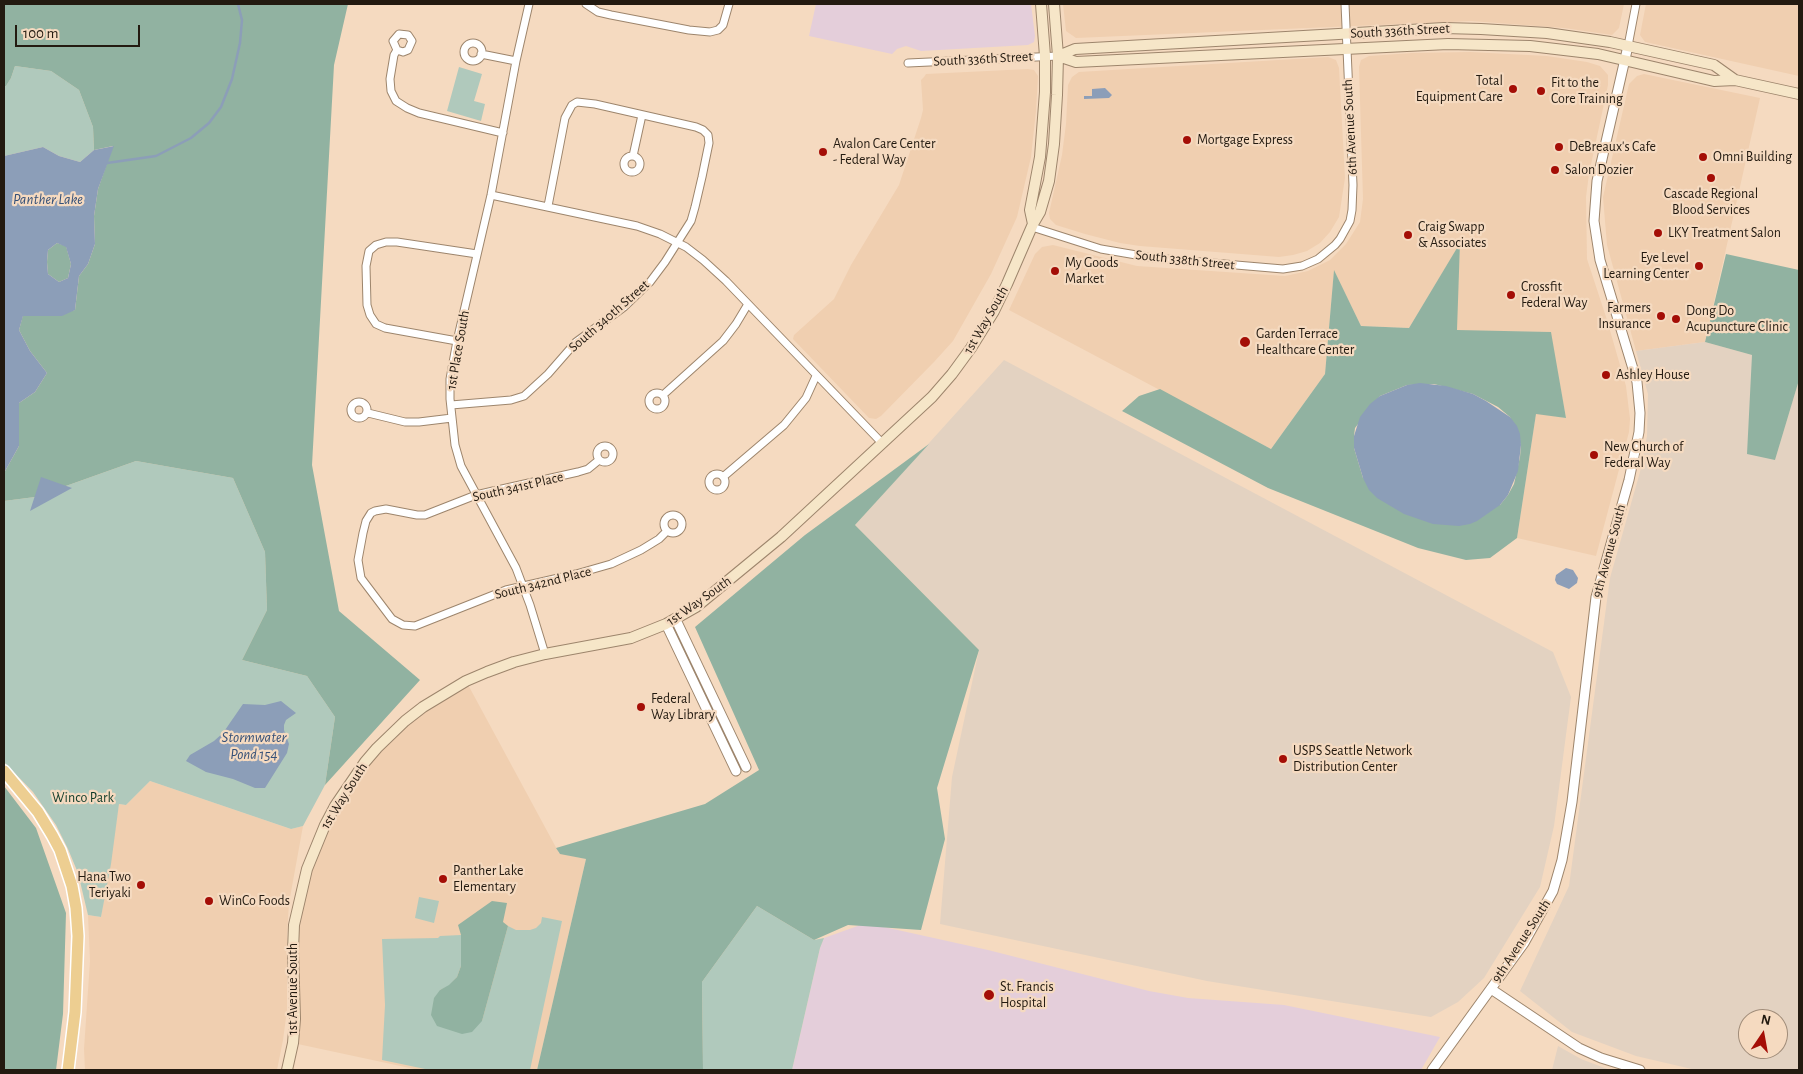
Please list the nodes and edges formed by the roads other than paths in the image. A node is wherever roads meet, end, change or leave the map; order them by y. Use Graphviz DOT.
graph roads {
  1 [pos="529,4"];
  2 [pos="586,4"];
  3 [pos="729,4"];
  4 [pos="1041,4"];
  5 [pos="1054,4"];
  6 [pos="1345,4"];
  7 [pos="1636,4"];
  8 [pos="1346,34"];
  9 [pos="1628,46"];
  10 [pos="1347,48"];
  11 [pos="396,50"];
  12 [pos="481,54"];
  13 [pos="1045,56"];
  14 [pos="1058,56"];
  15 [pos="1624,60"];
  16 [pos="516,61"];
  17 [pos="908,63"];
  18 [pos="1735,80"];
  19 [pos="1799,94"];
  20 [pos="642,115"];
  21 [pos="503,133"];
  22 [pos="633,156"];
  23 [pos="491,195"];
  24 [pos="548,206"];
  25 [pos="1032,226"];
  26 [pos="677,242"];
  27 [pos="1335,245"];
  28 [pos="477,254"];
  29 [pos="748,304"];
  30 [pos="457,341"];
  31 [pos="816,376"];
  32 [pos="663,395"];
  33 [pos="451,405"];
  34 [pos="368,413"];
  35 [pos="452,418"];
  36 [pos="882,443"];
  37 [pos="599,460"];
  38 [pos="723,477"];
  39 [pos="476,496"];
  40 [pos="667,531"];
  41 [pos="523,586"];
  42 [pos="369,591"];
  43 [pos="671,622"];
  44 [pos="544,654"];
  45 [pos="746,767"];
  46 [pos="4,771"];
  47 [pos="736,771"];
  48 [pos="297,907"];
  49 [pos="1491,988"];
  50 [pos="70,1069"];
  51 [pos="287,1070"];
  52 [pos="1432,1070"];
  53 [pos="1640,1070"];
  1 -- 16 [label="street, 1st Place South"];
  2 -- 3 [label="street"];
  4 -- 13 [label="main road, 1st Way South"];
  5 -- 14 [label="main road, 1st Way South"];
  6 -- 8 [label="street, 6th Avenue South"];
  7 -- 9 [label="street, 9th Avenue South"];
  8 -- 9 [label="main road, South 336th Street"];
  8 -- 10 [label="street, 6th Avenue South"];
  8 -- 14 [label="main road, South 336th Street"];
  9 -- 15 [label="street, 9th Avenue South"];
  9 -- 18 [label="main road, South 336th Street"];
  10 -- 14 [label="main road, South 336th Street"];
  10 -- 15 [label="main road, South 336th Street"];
  10 -- 27 [label="street, 6th Avenue South"];
  11 -- 21 [label="street"];
  12 -- 16 [label="street"];
  13 -- 14 [label="street, South 336th Street"];
  13 -- 17 [label="street, South 336th Street"];
  13 -- 25 [label="main road, 1st Way South"];
  14 -- 25 [label="main road, 1st Way South"];
  15 -- 18 [label="main road, South 336th Street"];
  15 -- 49 [label="street, 9th Avenue South"];
  16 -- 21 [label="street, 1st Place South"];
  18 -- 19 [label="main road, South 336th Street"];
  20 -- 22 [label="street"];
  20 -- 24 [label="street"];
  20 -- 26 [label="street, South 340th Street"];
  21 -- 23 [label="street, 1st Place South"];
  23 -- 24 [label="street"];
  23 -- 28 [label="street, 1st Place South"];
  24 -- 26 [label="street"];
  25 -- 27 [label="street, South 338th Street"];
  25 -- 36 [label="main road, 1st Way South"];
  26 -- 29 [label="street"];
  26 -- 33 [label="street, South 340th Street"];
  28 -- 30 [label="street, 1st Place South"];
  28 -- 30 [label="street"];
  29 -- 31 [label="street"];
  29 -- 32 [label="street"];
  30 -- 33 [label="street, 1st Place South"];
  31 -- 36 [label="street"];
  31 -- 38 [label="street"];
  33 -- 35 [label="street, 1st Place South"];
  34 -- 35 [label="street"];
  35 -- 39 [label="street, 1st Place South"];
  36 -- 43 [label="main road, 1st Way South"];
  37 -- 39 [label="street, South 341st Place"];
  39 -- 41 [label="street, 1st Place South"];
  39 -- 42 [label="street, South 341st Place"];
  40 -- 41 [label="street, South 342nd Place"];
  41 -- 42 [label="street, South 342nd Place"];
  41 -- 44 [label="street, 1st Place South"];
  43 -- 44 [label="main road, 1st Way South"];
  43 -- 45 [label="street"];
  43 -- 47 [label="street"];
  44 -- 48 [label="main road, 1st Way South"];
  46 -- 50 [label="main road"];
  48 -- 51 [label="main road, 1st Avenue South"];
  49 -- 52 [label="street, 9th Avenue South"];
  49 -- 53 [label="street"];
}
